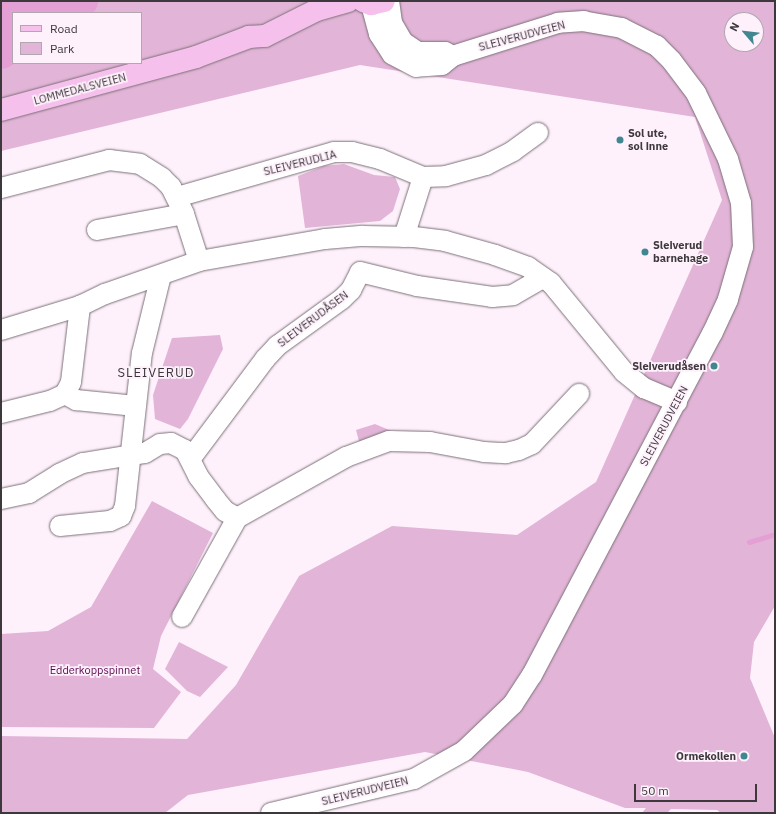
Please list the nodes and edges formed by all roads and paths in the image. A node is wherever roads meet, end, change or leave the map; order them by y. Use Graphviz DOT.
graph roads {
  1 [pos="301,1"];
  2 [pos="348,1"];
  3 [pos="377,2"];
  4 [pos="249,37"];
  5 [pos="1,110"];
  6 [pos="538,133"];
  7 [pos="423,176"];
  8 [pos="1,188"];
  9 [pos="180,205"];
  10 [pos="97,230"];
  11 [pos="404,237"];
  12 [pos="198,261"];
  13 [pos="161,275"];
  14 [pos="543,278"];
  15 [pos="80,306"];
  16 [pos="1,330"];
  17 [pos="65,394"];
  18 [pos="579,394"];
  19 [pos="677,402"];
  20 [pos="136,406"];
  21 [pos="1,413"];
  22 [pos="132,455"];
  23 [pos="191,458"];
  24 [pos="1,499"];
  25 [pos="238,518"];
  26 [pos="60,526"];
  27 [pos="182,617"];
  28 [pos="271,813"];
  1 -- 4 [label="main road, LOMMEDALSVEIEN"];
  2 -- 4 [label="main road, LOMMEDALSVEIEN"];
  3 -- 19 [label="street, SLEIVERUDVEIEN"];
  4 -- 5 [label="main road, LOMMEDALSVEIEN"];
  6 -- 7 [label="street"];
  7 -- 9 [label="street, SLEIVERUDLIA"];
  7 -- 11 [label="street"];
  8 -- 9 [label="street"];
  9 -- 10 [label="street, SLEIVERUDLIA"];
  9 -- 12 [label="street"];
  11 -- 12 [label="street"];
  11 -- 14 [label="street"];
  12 -- 13 [label="street"];
  13 -- 15 [label="street"];
  13 -- 20 [label="street"];
  14 -- 19 [label="street"];
  14 -- 23 [label="street, SLEIVERUDÅSEN"];
  15 -- 16 [label="street"];
  15 -- 17 [label="street"];
  17 -- 20 [label="street"];
  17 -- 21 [label="street"];
  18 -- 25 [label="street"];
  19 -- 28 [label="street, SLEIVERUDVEIEN"];
  20 -- 22 [label="street"];
  22 -- 23 [label="street"];
  22 -- 24 [label="street"];
  22 -- 26 [label="street"];
  23 -- 25 [label="street"];
  25 -- 27 [label="street"];
}
